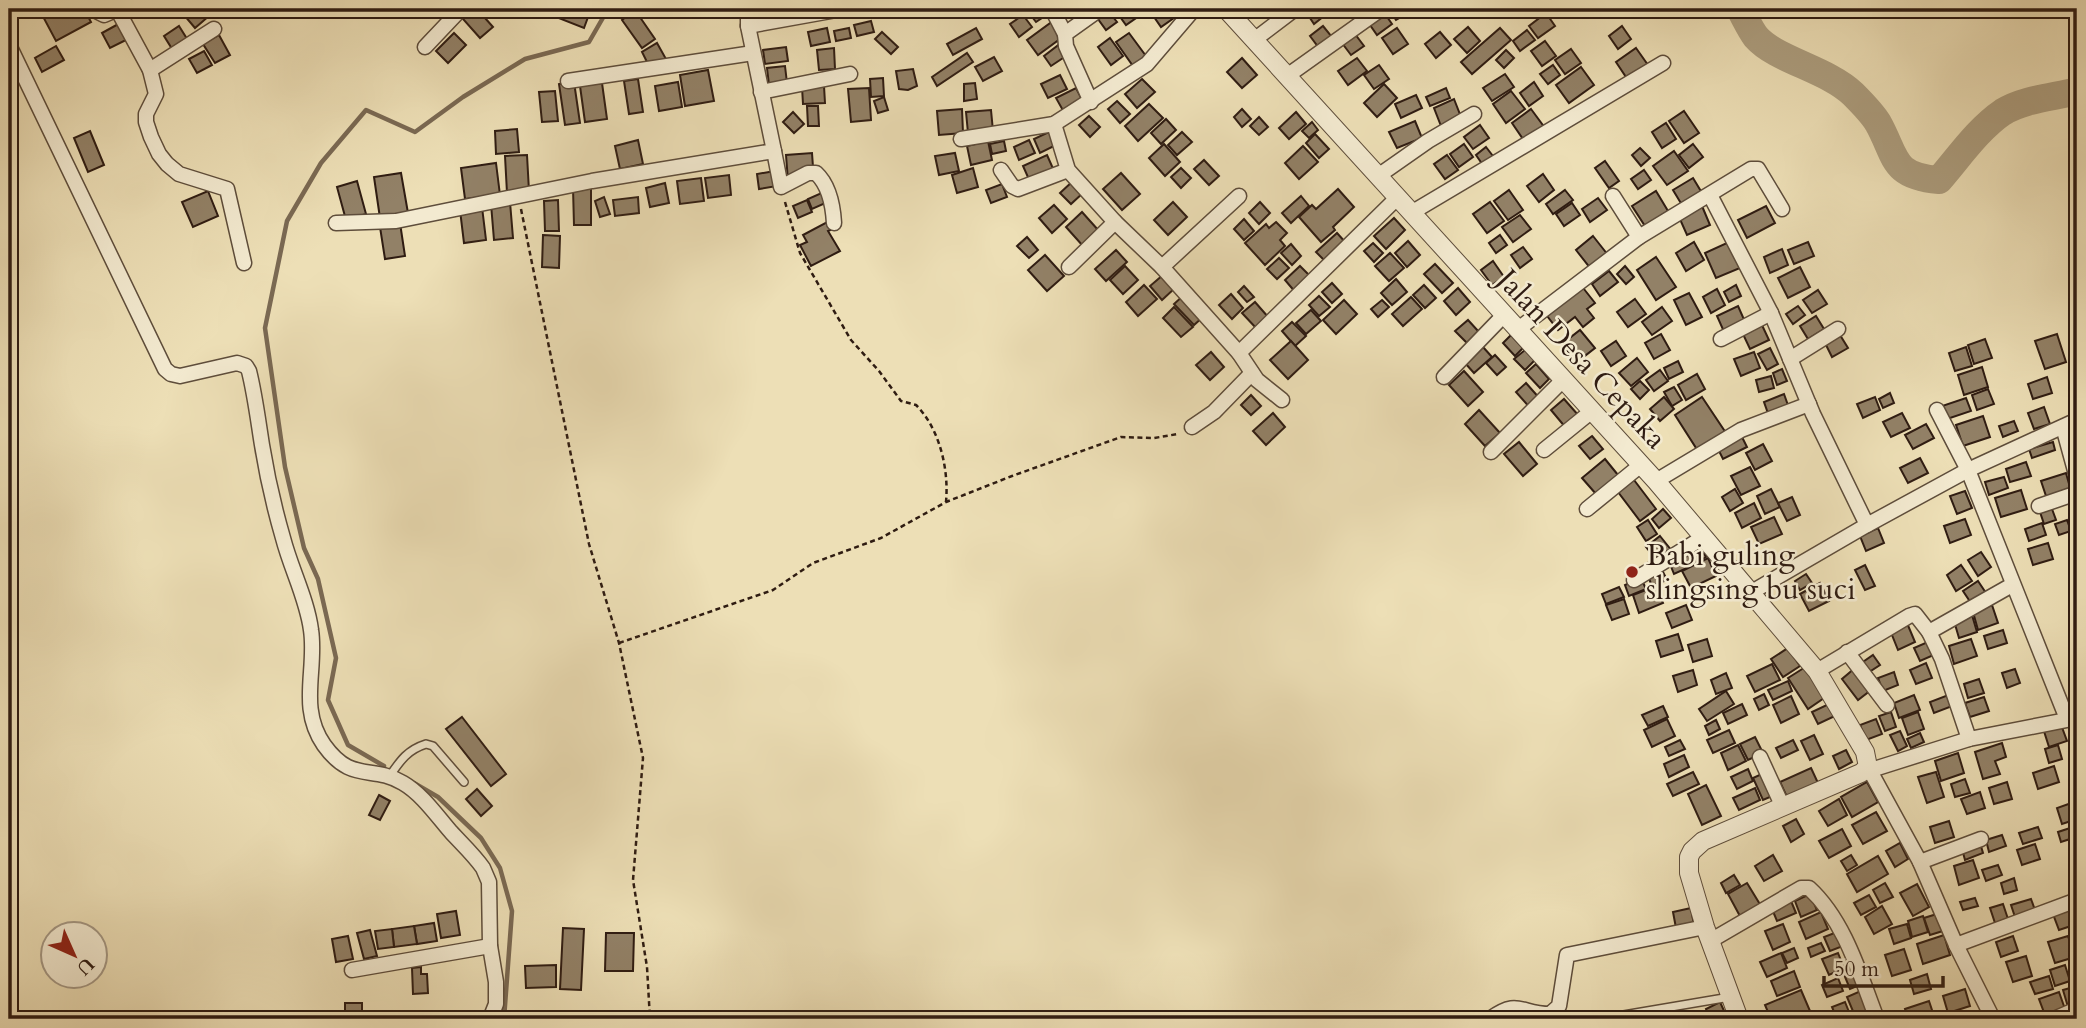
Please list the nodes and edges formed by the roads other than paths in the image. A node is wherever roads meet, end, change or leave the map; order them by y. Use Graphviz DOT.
graph roads {
  1 [pos="92,9"];
  2 [pos="118,9"];
  3 [pos="461,9"];
  4 [pos="748,9"];
  5 [pos="842,9"];
  6 [pos="1052,9"];
  7 [pos="1100,9"];
  8 [pos="1194,9"];
  9 [pos="1295,9"];
  10 [pos="1381,9"];
  11 [pos="1230,10"];
  12 [pos="748,26"];
  13 [pos="214,29"];
  14 [pos="1065,34"];
  15 [pos="1254,40"];
  16 [pos="9,45"];
  17 [pos="425,47"];
  18 [pos="753,53"];
  19 [pos="1663,63"];
  20 [pos="150,69"];
  21 [pos="850,74"];
  22 [pos="1287,76"];
  23 [pos="568,81"];
  24 [pos="761,92"];
  25 [pos="1091,102"];
  26 [pos="1474,114"];
  27 [pos="1054,124"];
  28 [pos="961,139"];
  29 [pos="774,151"];
  30 [pos="1001,170"];
  31 [pos="1068,170"];
  32 [pos="1378,176"];
  33 [pos="1710,195"];
  34 [pos="1239,196"];
  35 [pos="1614,197"];
  36 [pos="1397,198"];
  37 [pos="1782,209"];
  38 [pos="1411,213"];
  39 [pos="1115,222"];
  40 [pos="336,223"];
  41 [pos="834,223"];
  42 [pos="1639,237"];
  43 [pos="244,263"];
  44 [pos="1069,267"];
  45 [pos="1161,267"];
  46 [pos="1771,313"];
  47 [pos="1504,315"];
  48 [pos="1838,329"];
  49 [pos="1517,330"];
  50 [pos="1721,339"];
  51 [pos="1239,353"];
  52 [pos="1790,359"];
  53 [pos="1252,373"];
  54 [pos="1444,377"];
  55 [pos="1563,380"];
  56 [pos="1282,400"];
  57 [pos="1809,404"];
  58 [pos="1937,410"];
  59 [pos="1592,411"];
  60 [pos="2077,420"];
  61 [pos="1192,427"];
  62 [pos="2063,428"];
  63 [pos="1544,450"];
  64 [pos="1491,452"];
  65 [pos="1641,465"];
  66 [pos="1968,470"];
  67 [pos="2077,478"];
  68 [pos="1656,481"];
  69 [pos="2077,493"];
  70 [pos="2039,506"];
  71 [pos="1587,509"];
  72 [pos="1867,525"];
  73 [pos="1703,537"];
  74 [pos="1634,580"];
  75 [pos="2012,585"];
  76 [pos="1750,593"];
  77 [pos="1928,632"];
  78 [pos="1847,652"];
  79 [pos="1817,671"];
  80 [pos="1887,705"];
  81 [pos="2072,718"];
  82 [pos="1969,739"];
  83 [pos="1760,757"];
  84 [pos="1870,769"];
  85 [pos="389,777"];
  86 [pos="464,782"];
  87 [pos="1783,805"];
  88 [pos="1981,839"];
  89 [pos="1920,862"];
  90 [pos="2077,900"];
  91 [pos="1708,934"];
  92 [pos="1956,945"];
  93 [pos="490,946"];
  94 [pos="352,970"];
  95 [pos="1730,997"];
  96 [pos="2077,1009"];
  97 [pos="490,1019"];
  98 [pos="1490,1019"];
  99 [pos="1600,1019"];
  100 [pos="1739,1019"];
  101 [pos="1877,1019"];
  102 [pos="1993,1019"];
  103 [pos="2054,1019"];
  1 -- 2 [label="street"];
  2 -- 20 [label="street"];
  3 -- 17 [label="street"];
  4 -- 12 [label="street"];
  5 -- 12 [label="street"];
  6 -- 14 [label="street"];
  7 -- 14 [label="street"];
  8 -- 25 [label="street"];
  9 -- 15 [label="street"];
  10 -- 22 [label="street"];
  11 -- 15 [label="street, Jalan Desa Cepaka"];
  12 -- 18 [label="street"];
  13 -- 20 [label="street"];
  14 -- 25 [label="street"];
  15 -- 22 [label="street, Jalan Desa Cepaka"];
  16 -- 85 [label="street"];
  18 -- 23 [label="street"];
  18 -- 24 [label="street"];
  19 -- 38 [label="street"];
  20 -- 43 [label="street"];
  21 -- 24 [label="street"];
  22 -- 32 [label="street, Jalan Desa Cepaka"];
  24 -- 29 [label="street"];
  25 -- 27 [label="street"];
  26 -- 32 [label="street"];
  27 -- 28 [label="street"];
  27 -- 31 [label="street"];
  29 -- 40 [label="street"];
  29 -- 41 [label="street"];
  30 -- 31 [label="street"];
  31 -- 39 [label="street"];
  32 -- 36 [label="street, Jalan Desa Cepaka"];
  33 -- 37 [label="street"];
  33 -- 42 [label="street"];
  33 -- 46 [label="street"];
  34 -- 45 [label="street"];
  35 -- 42 [label="street"];
  36 -- 38 [label="street, Jalan Desa Cepaka"];
  36 -- 51 [label="street"];
  38 -- 47 [label="street, Jalan Desa Cepaka"];
  39 -- 44 [label="street"];
  39 -- 45 [label="street"];
  42 -- 49 [label="street"];
  45 -- 51 [label="street"];
  46 -- 50 [label="street"];
  46 -- 52 [label="street"];
  47 -- 49 [label="street, Jalan Desa Cepaka"];
  47 -- 54 [label="street"];
  48 -- 52 [label="street"];
  49 -- 55 [label="street, Jalan Desa Cepaka"];
  51 -- 53 [label="street"];
  52 -- 57 [label="street"];
  53 -- 56 [label="street"];
  53 -- 61 [label="street"];
  55 -- 59 [label="street, Jalan Desa Cepaka"];
  55 -- 64 [label="street"];
  57 -- 68 [label="street"];
  57 -- 72 [label="street"];
  58 -- 66 [label="street"];
  59 -- 63 [label="street"];
  59 -- 65 [label="street, Jalan Desa Cepaka"];
  60 -- 62 [label="street"];
  62 -- 66 [label="street"];
  62 -- 67 [label="street"];
  65 -- 68 [label="street, Jalan Desa Cepaka"];
  65 -- 71 [label="street"];
  66 -- 72 [label="street"];
  66 -- 75 [label="street"];
  68 -- 73 [label="street, Jalan Desa Cepaka"];
  69 -- 70 [label="street"];
  72 -- 76 [label="street"];
  73 -- 74 [label="street"];
  73 -- 76 [label="street, Jalan Desa Cepaka"];
  75 -- 77 [label="street"];
  75 -- 81 [label="street"];
  76 -- 79 [label="street, Jalan Desa Cepaka"];
  77 -- 78 [label="street"];
  77 -- 82 [label="street"];
  78 -- 79 [label="street"];
  78 -- 80 [label="street"];
  79 -- 84 [label="street, Jalan Desa Cepaka"];
  81 -- 82 [label="street"];
  82 -- 84 [label="street"];
  83 -- 87 [label="street"];
  84 -- 87 [label="street"];
  84 -- 89 [label="street"];
  85 -- 86 [label="lane"];
  85 -- 93 [label="street"];
  87 -- 91 [label="street"];
  88 -- 89 [label="street"];
  89 -- 92 [label="street"];
  90 -- 92 [label="street"];
  91 -- 95 [label="street"];
  91 -- 98 [label="street"];
  91 -- 101 [label="street"];
  92 -- 102 [label="street"];
  93 -- 94 [label="street"];
  93 -- 97 [label="street"];
  95 -- 99 [label="lane"];
  95 -- 100 [label="street"];
  96 -- 103 [label="street"];
}
